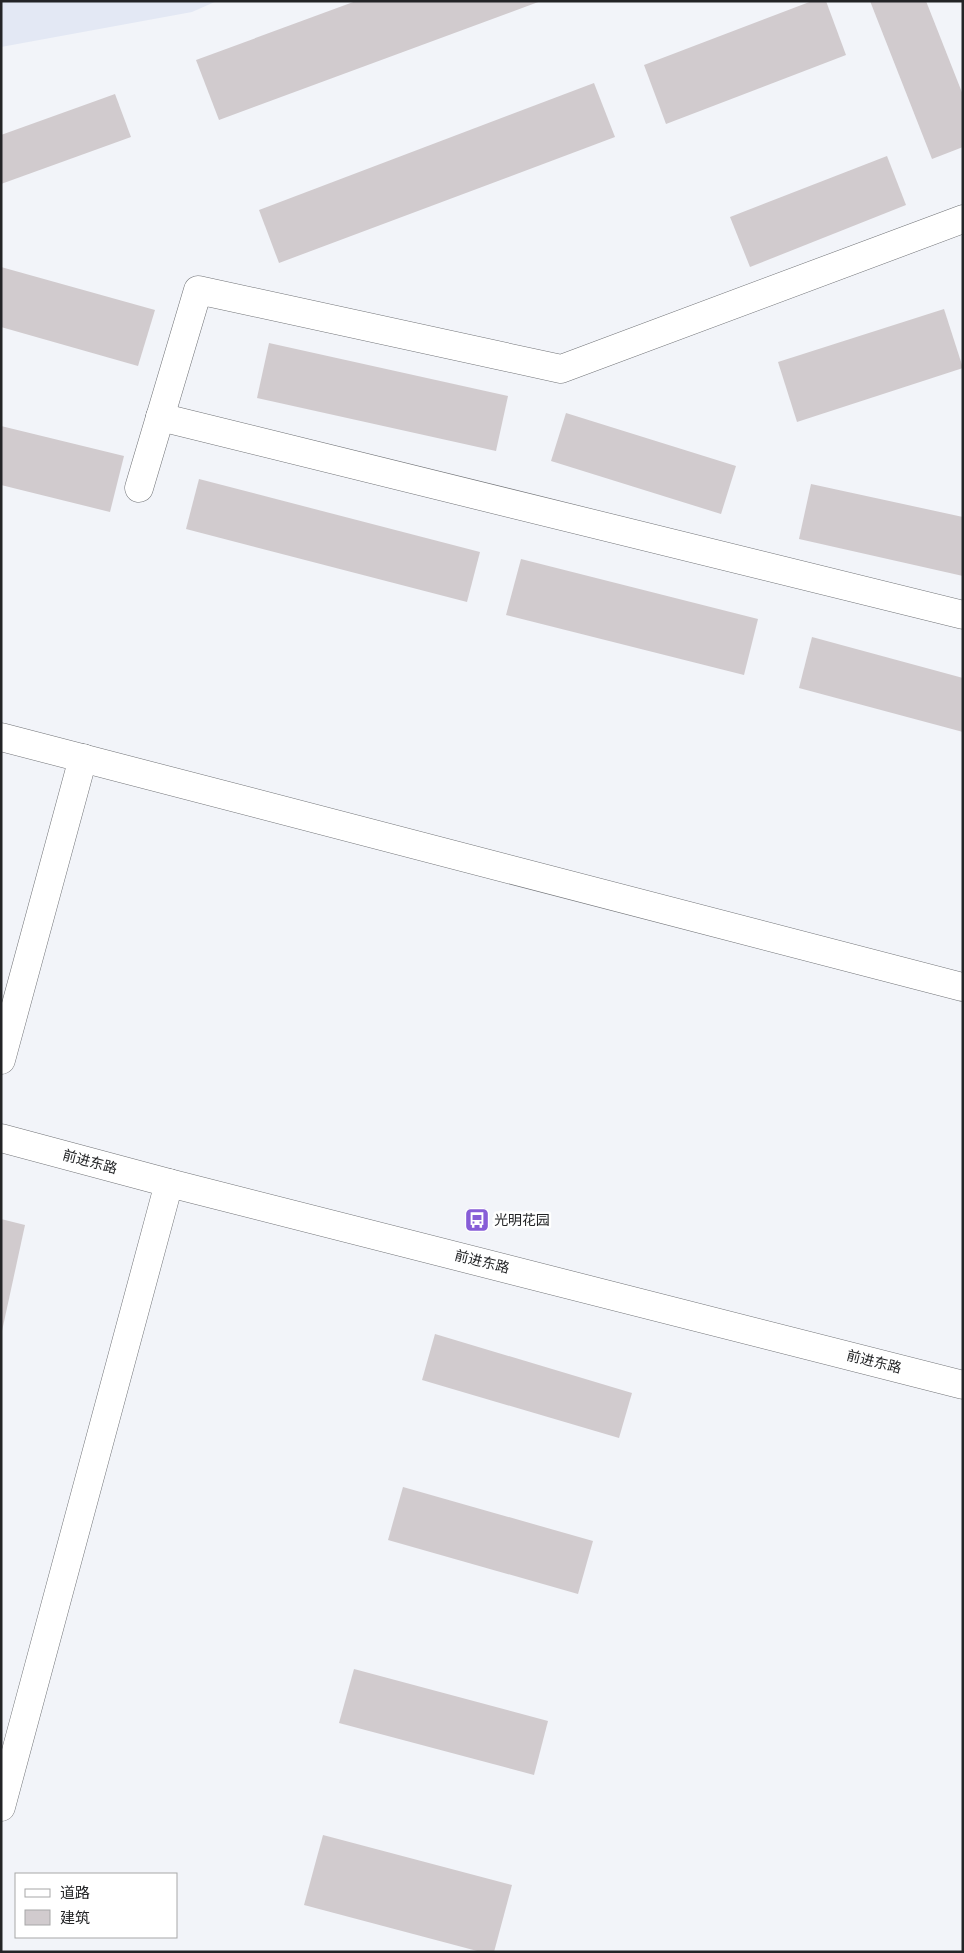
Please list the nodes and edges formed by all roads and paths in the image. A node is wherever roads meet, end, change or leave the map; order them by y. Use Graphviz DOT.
graph roads {
  1 [pos="963,218"];
  2 [pos="160,417"];
  3 [pos="139,488"];
  4 [pos="963,615"];
  5 [pos="1,737"];
  6 [pos="83,758"];
  7 [pos="962,987"];
  8 [pos="1,1060"];
  9 [pos="1,1138"];
  10 [pos="169,1183"];
  11 [pos="963,1385"];
  12 [pos="1,1807"];
  1 -- 2 [label="street"];
  2 -- 3 [label="street"];
  2 -- 4 [label="street"];
  5 -- 6 [label="street"];
  6 -- 7 [label="street"];
  6 -- 8 [label="street"];
  9 -- 10 [label="street, 前进东路"];
  10 -- 11 [label="street, 前进东路"];
  10 -- 12 [label="street"];
}
